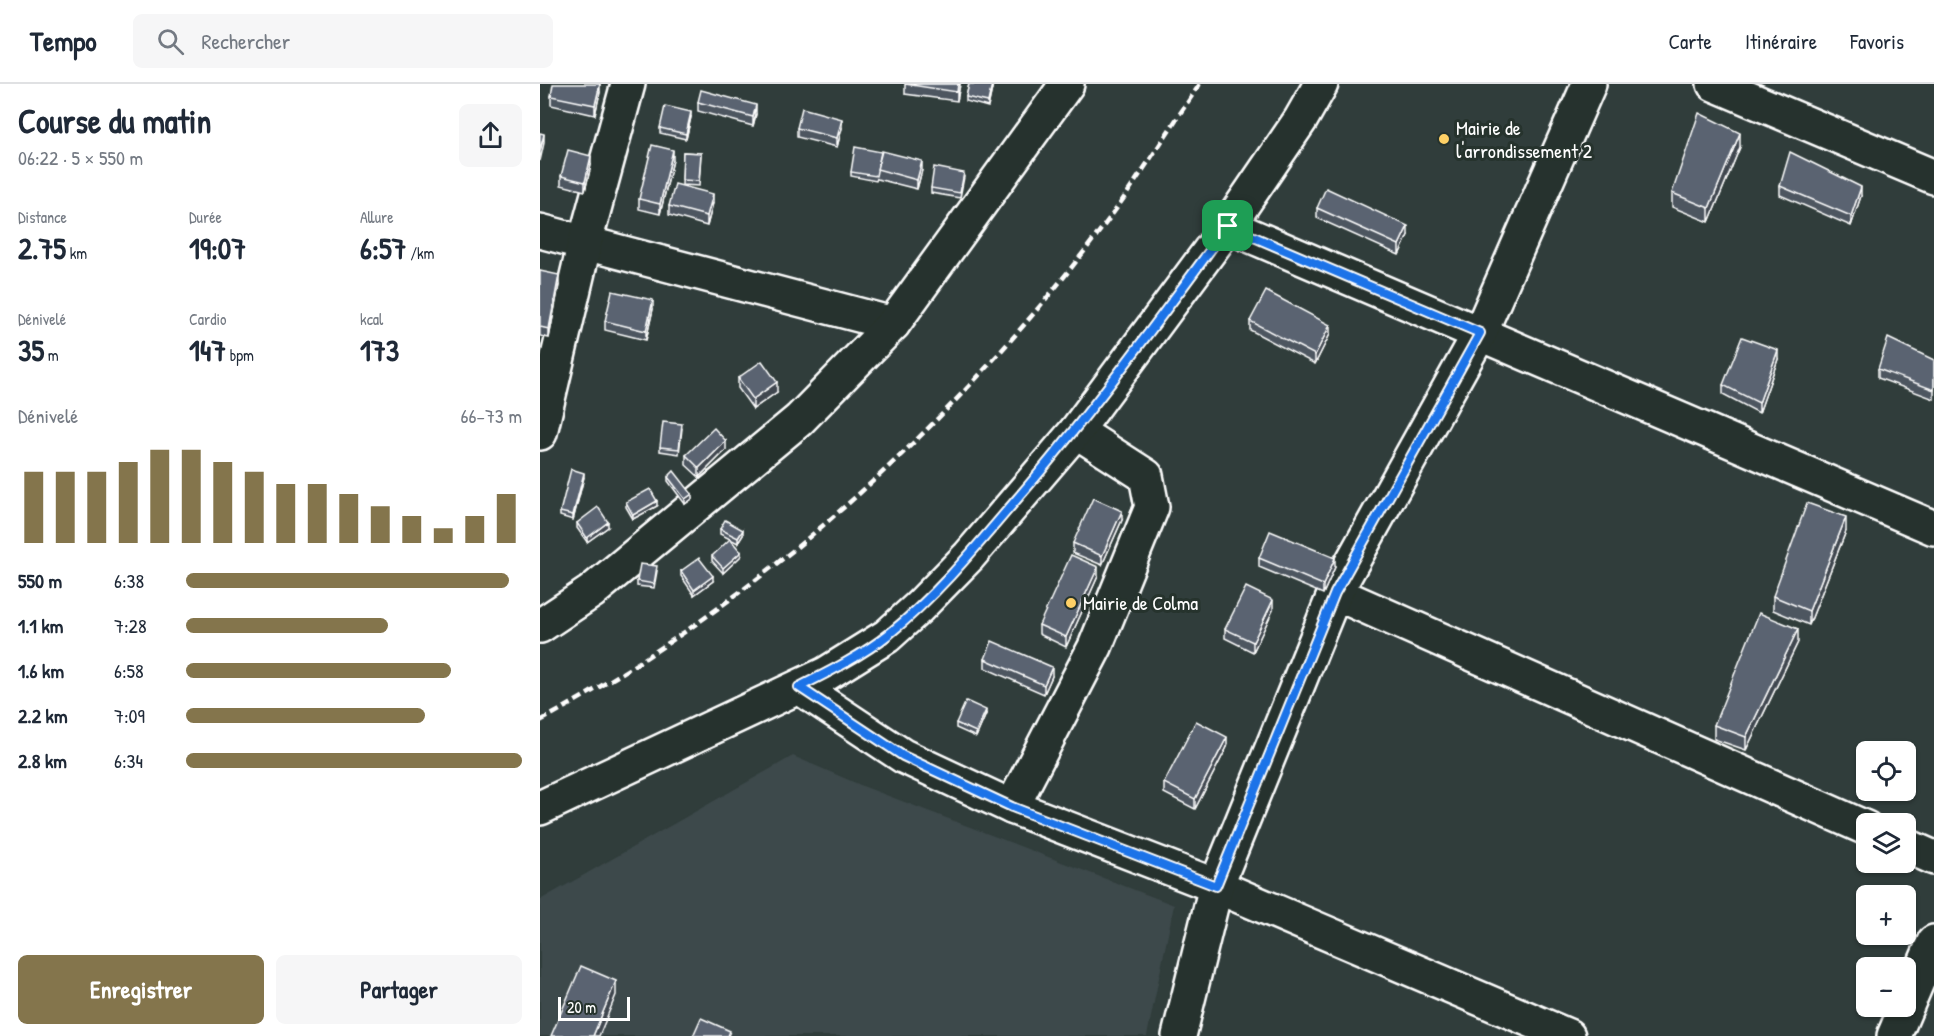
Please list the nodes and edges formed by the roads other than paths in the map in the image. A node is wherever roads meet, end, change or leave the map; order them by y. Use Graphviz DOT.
graph roads {
  1 [pos="628,84"];
  2 [pos="1067,84"];
  3 [pos="1321,84"];
  4 [pos="1589,84"];
  5 [pos="1714,84"];
  6 [pos="1931,169"];
  7 [pos="1228,226"];
  8 [pos="540,231"];
  9 [pos="585,242"];
  10 [pos="893,324"];
  11 [pos="1480,333"];
  12 [pos="1076,431"];
  13 [pos="540,433"];
  14 [pos="1934,528"];
  15 [pos="1335,593"];
  16 [pos="540,626"];
  17 [pos="799,687"];
  18 [pos="1012,807"];
  19 [pos="540,808"];
  20 [pos="1856,824"];
  21 [pos="1916,850"];
  22 [pos="1934,858"];
  23 [pos="1216,886"];
  24 [pos="1934,942"];
  25 [pos="1179,1036"];
  26 [pos="1568,1036"];
  27 [pos="1894,1036"];
  1 -- 9 [label="street"];
  2 -- 10 [label="street"];
  3 -- 7 [label="street"];
  4 -- 11 [label="street"];
  5 -- 6 [label="street"];
  7 -- 11 [label="street"];
  7 -- 12 [label="street"];
  8 -- 9 [label="street"];
  9 -- 10 [label="street"];
  9 -- 13 [label="street"];
  10 -- 16 [label="street"];
  11 -- 14 [label="street"];
  11 -- 15 [label="street"];
  12 -- 17 [label="street"];
  12 -- 18 [label="street"];
  15 -- 20 [label="street"];
  15 -- 23 [label="street"];
  17 -- 18 [label="street"];
  17 -- 19 [label="street"];
  18 -- 23 [label="street"];
  21 -- 22 [label="street"];
  23 -- 25 [label="street"];
  23 -- 26 [label="street"];
  24 -- 27 [label="street"];
}
